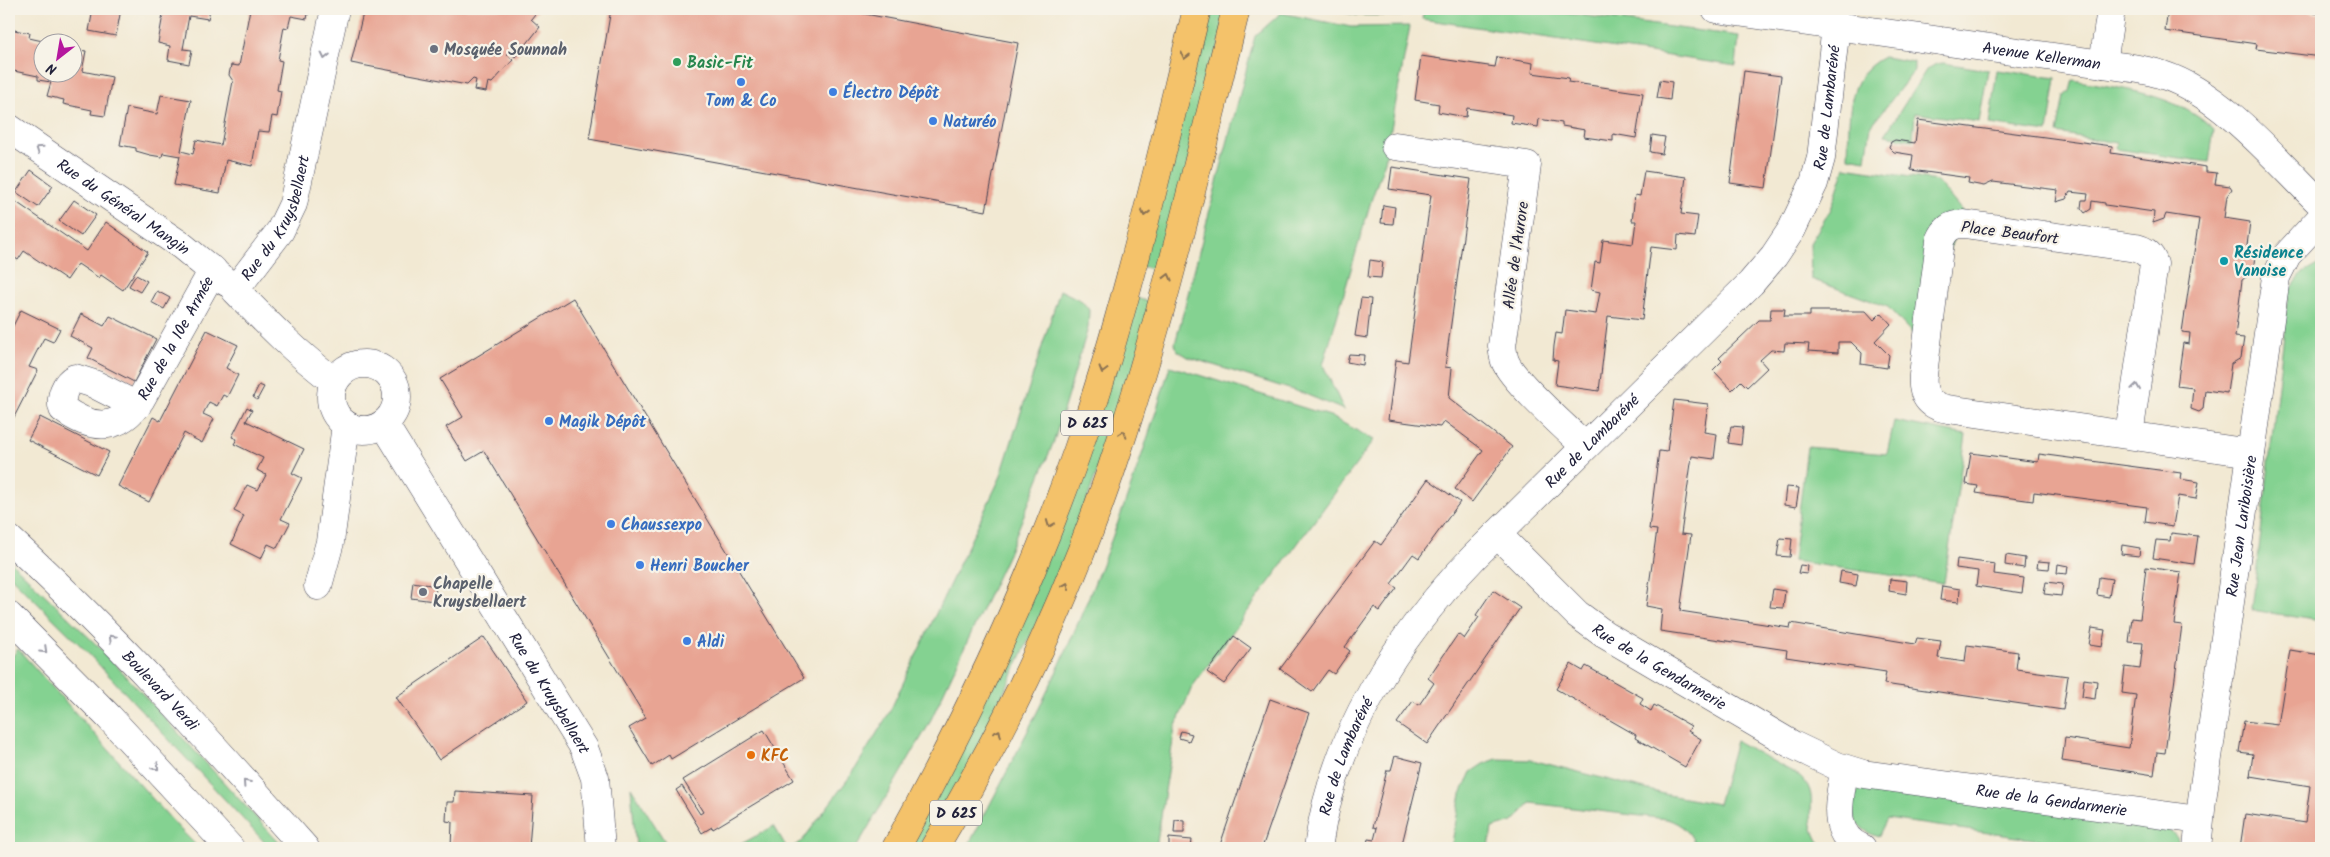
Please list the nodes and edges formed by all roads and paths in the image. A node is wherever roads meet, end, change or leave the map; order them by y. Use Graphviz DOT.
graph roads {
  1 [pos="335,9"];
  2 [pos="1197,9"];
  3 [pos="1236,9"];
  4 [pos="1716,9"];
  5 [pos="2110,9"];
  6 [pos="1836,26"];
  7 [pos="2103,64"];
  8 [pos="9,128"];
  9 [pos="1395,146"];
  10 [pos="2321,204"];
  11 [pos="2321,218"];
  12 [pos="213,270"];
  13 [pos="234,290"];
  14 [pos="334,381"];
  15 [pos="137,406"];
  16 [pos="384,424"];
  17 [pos="346,425"];
  18 [pos="2129,436"];
  19 [pos="1585,446"];
  20 [pos="2251,453"];
  21 [pos="1497,534"];
  22 [pos="9,539"];
  23 [pos="318,586"];
  24 [pos="9,616"];
  25 [pos="1844,769"];
  26 [pos="2199,820"];
  27 [pos="230,848"];
  28 [pos="305,848"];
  29 [pos="601,848"];
  30 [pos="896,848"];
  31 [pos="934,848"];
  32 [pos="1318,848"];
  33 [pos="1862,848"];
  34 [pos="2197,848"];
  1 -- 13 [label="street, Rue du Kruysbellaert, one-way"];
  2 -- 30 [label="main road, D 625, one-way"];
  31 -- 3 [label="main road, D 625, one-way"];
  4 -- 6 [label="street, Avenue Kellerman"];
  5 -- 7 [label="street"];
  6 -- 7 [label="street, Avenue Kellerman"];
  6 -- 19 [label="street, Rue de Lambaréné"];
  7 -- 10 [label="street, Avenue Kellerman"];
  12 -- 8 [label="street, Rue du Général Mangin, one-way"];
  9 -- 19 [label="street, Allée de l'Aurore"];
  11 -- 20 [label="street, Rue Jean Lariboisière"];
  12 -- 13 [label="street, Rue du Général Mangin"];
  12 -- 15 [label="street, Rue de la 10e Armée"];
  13 -- 14 [label="street, Rue du Kruysbellaert"];
  14 -- 16 [label="street"];
  14 -- 17 [label="street"];
  16 -- 17 [label="street"];
  16 -- 29 [label="street, Rue du Kruysbellaert"];
  17 -- 23 [label="street"];
  18 -- 18 [label="street, Place Beaufort, one-way"];
  18 -- 20 [label="street, Place Beaufort"];
  19 -- 21 [label="street, Rue de Lambaréné"];
  20 -- 26 [label="street, Rue Jean Lariboisière"];
  21 -- 25 [label="street, Rue de la Gendarmerie"];
  21 -- 32 [label="street, Rue de Lambaréné"];
  28 -- 22 [label="street, Boulevard Verdi, one-way"];
  24 -- 27 [label="street, one-way"];
  25 -- 26 [label="street, Rue de la Gendarmerie"];
  25 -- 33 [label="street"];
  26 -- 34 [label="street, Rue Jean Lariboisière"];
}
